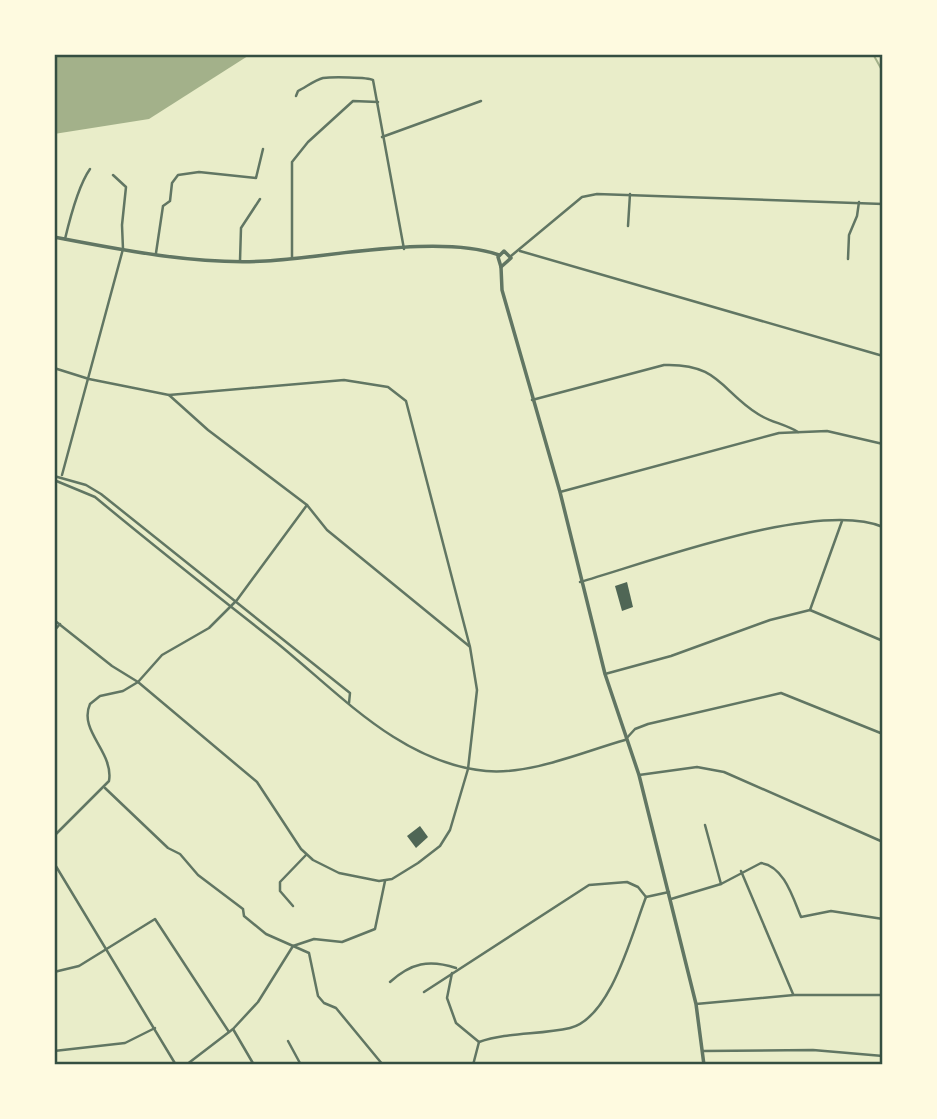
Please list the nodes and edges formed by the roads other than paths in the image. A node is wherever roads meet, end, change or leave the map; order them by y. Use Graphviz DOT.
graph roads {
  1 [pos="296,96"];
  2 [pos="481,101"];
  3 [pos="377,102"];
  4 [pos="382,137"];
  5 [pos="263,149"];
  6 [pos="90,169"];
  7 [pos="113,175"];
  8 [pos="630,194"];
  9 [pos="260,198"];
  10 [pos="859,202"];
  11 [pos="883,204"];
  12 [pos="628,226"];
  13 [pos="54,237"];
  14 [pos="65,239"];
  15 [pos="123,249"];
  16 [pos="404,249"];
  17 [pos="520,251"];
  18 [pos="156,253"];
  19 [pos="499,255"];
  20 [pos="511,256"];
  21 [pos="292,257"];
  22 [pos="848,259"];
  23 [pos="240,261"];
  24 [pos="502,267"];
  25 [pos="883,356"];
  26 [pos="54,368"];
  27 [pos="89,379"];
  28 [pos="169,395"];
  29 [pos="532,400"];
  30 [pos="799,432"];
  31 [pos="883,444"];
  32 [pos="54,478"];
  33 [pos="61,479"];
  34 [pos="560,492"];
  35 [pos="307,505"];
  36 [pos="843,519"];
  37 [pos="883,527"];
  38 [pos="580,582"];
  39 [pos="237,600"];
  40 [pos="230,608"];
  41 [pos="810,610"];
  42 [pos="54,620"];
  43 [pos="60,624"];
  44 [pos="54,631"];
  45 [pos="283,638"];
  46 [pos="883,640"];
  47 [pos="277,643"];
  48 [pos="470,647"];
  49 [pos="605,674"];
  50 [pos="138,682"];
  51 [pos="349,704"];
  52 [pos="883,734"];
  53 [pos="625,740"];
  54 [pos="468,769"];
  55 [pos="639,775"];
  56 [pos="105,788"];
  57 [pos="705,825"];
  58 [pos="54,836"];
  59 [pos="883,842"];
  60 [pos="306,855"];
  61 [pos="54,863"];
  62 [pos="741,871"];
  63 [pos="385,881"];
  64 [pos="721,884"];
  65 [pos="669,892"];
  66 [pos="646,897"];
  67 [pos="671,899"];
  68 [pos="293,906"];
  69 [pos="883,919"];
  70 [pos="293,946"];
  71 [pos="108,948"];
  72 [pos="458,969"];
  73 [pos="54,972"];
  74 [pos="452,973"];
  75 [pos="390,982"];
  76 [pos="424,992"];
  77 [pos="794,995"];
  78 [pos="883,995"];
  79 [pos="696,1004"];
  80 [pos="155,1028"];
  81 [pos="233,1029"];
  82 [pos="229,1032"];
  83 [pos="288,1041"];
  84 [pos="479,1042"];
  85 [pos="54,1051"];
  86 [pos="703,1051"];
  87 [pos="883,1056"];
  88 [pos="177,1065"];
  89 [pos="186,1065"];
  90 [pos="254,1065"];
  91 [pos="301,1065"];
  92 [pos="383,1065"];
  93 [pos="473,1065"];
  94 [pos="704,1065"];
  1 -- 3 [label="street"];
  2 -- 4 [label="street"];
  3 -- 4 [label="street"];
  3 -- 21 [label="street"];
  4 -- 16 [label="street"];
  5 -- 18 [label="street"];
  6 -- 14 [label="street"];
  7 -- 15 [label="street"];
  8 -- 10 [label="street"];
  8 -- 12 [label="street"];
  8 -- 17 [label="street"];
  9 -- 23 [label="street"];
  10 -- 11 [label="street"];
  10 -- 22 [label="street"];
  13 -- 14 [label="street"];
  14 -- 15 [label="street"];
  15 -- 18 [label="street"];
  15 -- 27 [label="street"];
  16 -- 19 [label="street"];
  16 -- 21 [label="street"];
  17 -- 20 [label="street"];
  17 -- 25 [label="street"];
  18 -- 23 [label="street"];
  19 -- 20 [label="street"];
  19 -- 24 [label="street"];
  20 -- 24 [label="street"];
  21 -- 23 [label="street"];
  24 -- 29 [label="street"];
  26 -- 27 [label="street"];
  27 -- 28 [label="street"];
  27 -- 33 [label="street"];
  28 -- 35 [label="street"];
  28 -- 48 [label="street"];
  29 -- 30 [label="street"];
  29 -- 34 [label="street"];
  30 -- 31 [label="street"];
  30 -- 34 [label="street"];
  32 -- 33 [label="street"];
  33 -- 39 [label="street"];
  33 -- 40 [label="street"];
  34 -- 38 [label="street"];
  35 -- 39 [label="street"];
  35 -- 48 [label="street"];
  36 -- 37 [label="street"];
  36 -- 38 [label="street"];
  36 -- 41 [label="street"];
  38 -- 49 [label="street"];
  39 -- 40 [label="street"];
  39 -- 45 [label="street"];
  40 -- 47 [label="street"];
  40 -- 50 [label="street"];
  41 -- 46 [label="street"];
  41 -- 49 [label="street"];
  42 -- 43 [label="street"];
  43 -- 44 [label="street"];
  43 -- 50 [label="street"];
  45 -- 47 [label="street"];
  45 -- 51 [label="street"];
  47 -- 51 [label="street"];
  48 -- 54 [label="street"];
  49 -- 53 [label="street"];
  50 -- 56 [label="street"];
  50 -- 60 [label="street"];
  51 -- 54 [label="street"];
  52 -- 53 [label="street"];
  53 -- 54 [label="street"];
  53 -- 55 [label="street"];
  54 -- 63 [label="street"];
  55 -- 59 [label="street"];
  55 -- 65 [label="street"];
  56 -- 58 [label="street"];
  56 -- 70 [label="street"];
  57 -- 64 [label="street"];
  60 -- 63 [label="street"];
  60 -- 68 [label="street"];
  61 -- 71 [label="street"];
  62 -- 64 [label="street"];
  62 -- 69 [label="street"];
  62 -- 77 [label="street"];
  63 -- 70 [label="street"];
  64 -- 67 [label="street"];
  65 -- 66 [label="street"];
  65 -- 67 [label="street"];
  66 -- 72 [label="street"];
  66 -- 84 [label="street"];
  67 -- 79 [label="street"];
  70 -- 81 [label="street"];
  70 -- 92 [label="street"];
  71 -- 73 [label="street"];
  71 -- 80 [label="street"];
  71 -- 82 [label="street"];
  72 -- 74 [label="street"];
  72 -- 75 [label="street"];
  74 -- 76 [label="street"];
  74 -- 84 [label="street"];
  77 -- 78 [label="street"];
  77 -- 79 [label="street"];
  79 -- 86 [label="street"];
  80 -- 85 [label="street"];
  80 -- 88 [label="street"];
  81 -- 82 [label="street"];
  81 -- 90 [label="street"];
  82 -- 89 [label="street"];
  83 -- 91 [label="street"];
  84 -- 93 [label="street"];
  86 -- 87 [label="street"];
  86 -- 94 [label="street"];
}
